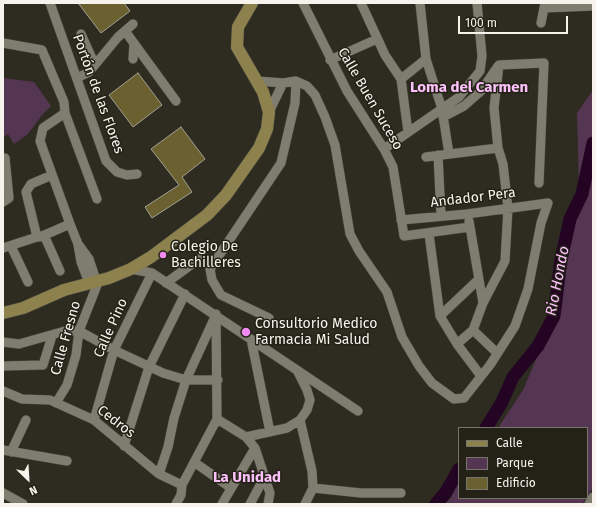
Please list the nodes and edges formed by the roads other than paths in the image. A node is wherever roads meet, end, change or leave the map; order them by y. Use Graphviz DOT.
graph roads {
  1 [pos="50,3"];
  2 [pos="252,3"];
  3 [pos="303,3"];
  4 [pos="361,3"];
  5 [pos="420,3"];
  6 [pos="477,3"];
  7 [pos="545,5"];
  8 [pos="593,6"];
  9 [pos="541,23"];
  10 [pos="134,24"];
  11 [pos="125,31"];
  12 [pos="81,34"];
  13 [pos="377,39"];
  14 [pos="3,43"];
  15 [pos="134,43"];
  16 [pos="133,59"];
  17 [pos="426,59"];
  18 [pos="330,60"];
  19 [pos="95,65"];
  20 [pos="499,66"];
  21 [pos="78,78"];
  22 [pos="401,79"];
  23 [pos="296,81"];
  24 [pos="257,82"];
  25 [pos="283,83"];
  26 [pos="176,102"];
  27 [pos="269,112"];
  28 [pos="65,113"];
  29 [pos="443,113"];
  30 [pos="408,132"];
  31 [pos="498,148"];
  32 [pos="384,149"];
  33 [pos="449,154"];
  34 [pos="438,155"];
  35 [pos="426,157"];
  36 [pos="5,158"];
  37 [pos="137,174"];
  38 [pos="52,175"];
  39 [pos="539,183"];
  40 [pos="97,200"];
  41 [pos="3,202"];
  42 [pos="508,208"];
  43 [pos="467,214"];
  44 [pos="441,216"];
  45 [pos="401,220"];
  46 [pos="70,224"];
  47 [pos="470,227"];
  48 [pos="429,234"];
  49 [pos="40,236"];
  50 [pos="7,247"];
  51 [pos="199,260"];
  52 [pos="131,269"];
  53 [pos="60,272"];
  54 [pos="152,273"];
  55 [pos="478,280"];
  56 [pos="94,281"];
  57 [pos="28,282"];
  58 [pos="166,283"];
  59 [pos="185,294"];
  60 [pos="482,302"];
  61 [pos="3,313"];
  62 [pos="216,314"];
  63 [pos="440,316"];
  64 [pos="269,318"];
  65 [pos="473,330"];
  66 [pos="79,331"];
  67 [pos="52,336"];
  68 [pos="251,339"];
  69 [pos="3,342"];
  70 [pos="457,344"];
  71 [pos="114,350"];
  72 [pos="497,353"];
  73 [pos="3,366"];
  74 [pos="150,367"];
  75 [pos="297,369"];
  76 [pos="481,376"];
  77 [pos="186,380"];
  78 [pos="218,380"];
  79 [pos="3,391"];
  80 [pos="56,403"];
  81 [pos="358,411"];
  82 [pos="217,419"];
  83 [pos="26,420"];
  84 [pos="94,420"];
  85 [pos="300,420"];
  86 [pos="270,432"];
  87 [pos="246,437"];
  88 [pos="124,446"];
  89 [pos="255,448"];
  90 [pos="7,451"];
  91 [pos="67,461"];
  92 [pos="194,462"];
  93 [pos="159,474"];
  94 [pos="265,476"];
  95 [pos="182,485"];
  96 [pos="231,488"];
  97 [pos="313,488"];
  98 [pos="3,493"];
  99 [pos="401,493"];
  100 [pos="593,498"];
  101 [pos="23,504"];
  102 [pos="176,504"];
  103 [pos="222,504"];
  104 [pos="250,504"];
  105 [pos="268,504"];
  106 [pos="305,504"];
  107 [pos="589,504"];
  1 -- 21 [label="street, Portón de las Flores"];
  2 -- 24 [label="main road"];
  3 -- 18 [label="street, Calle Buen Suceso"];
  4 -- 13 [label="street"];
  5 -- 17 [label="street"];
  6 -- 29 [label="street"];
  7 -- 8 [label="street"];
  7 -- 9 [label="street"];
  10 -- 11 [label="street"];
  11 -- 15 [label="street"];
  11 -- 19 [label="street"];
  12 -- 19 [label="street"];
  13 -- 18 [label="street"];
  13 -- 22 [label="street"];
  14 -- 28 [label="street"];
  15 -- 16 [label="street"];
  15 -- 26 [label="street"];
  17 -- 22 [label="street"];
  17 -- 29 [label="street"];
  18 -- 32 [label="street, Calle Buen Suceso"];
  19 -- 21 [label="street"];
  20 -- 29 [label="street"];
  20 -- 31 [label="street"];
  20 -- 39 [label="street"];
  21 -- 37 [label="street, Portón de las Flores"];
  22 -- 30 [label="street"];
  23 -- 25 [label="street"];
  23 -- 64 [label="street"];
  23 -- 76 [label="street"];
  24 -- 25 [label="street"];
  24 -- 27 [label="main road"];
  25 -- 27 [label="street"];
  27 -- 52 [label="main road"];
  28 -- 38 [label="street"];
  28 -- 40 [label="street"];
  29 -- 30 [label="street"];
  29 -- 33 [label="street"];
  30 -- 32 [label="street"];
  31 -- 33 [label="street"];
  31 -- 42 [label="street"];
  32 -- 45 [label="street, Calle Buen Suceso"];
  33 -- 34 [label="street"];
  34 -- 35 [label="street"];
  34 -- 44 [label="street"];
  36 -- 41 [label="street"];
  38 -- 46 [label="street"];
  38 -- 49 [label="street"];
  42 -- 43 [label="street, Andador Pera"];
  42 -- 60 [label="street"];
  42 -- 72 [label="street, Andador Pera"];
  43 -- 44 [label="street, Andador Pera"];
  43 -- 47 [label="street"];
  44 -- 45 [label="street, Andador Pera"];
  45 -- 48 [label="street, Calle Buen Suceso"];
  46 -- 49 [label="street"];
  46 -- 56 [label="street"];
  47 -- 48 [label="street"];
  47 -- 55 [label="street"];
  48 -- 63 [label="street"];
  49 -- 50 [label="street"];
  49 -- 53 [label="street"];
  50 -- 57 [label="street"];
  51 -- 58 [label="street"];
  52 -- 54 [label="street"];
  52 -- 56 [label="main road"];
  54 -- 58 [label="street"];
  54 -- 71 [label="street, Calle Pino"];
  55 -- 60 [label="street"];
  55 -- 63 [label="street"];
  56 -- 61 [label="main road"];
  56 -- 66 [label="street, Calle Fresno"];
  58 -- 59 [label="street"];
  59 -- 62 [label="street"];
  59 -- 74 [label="street"];
  60 -- 65 [label="street"];
  62 -- 68 [label="street"];
  62 -- 77 [label="street"];
  62 -- 78 [label="street"];
  63 -- 70 [label="street"];
  65 -- 70 [label="street"];
  65 -- 72 [label="street"];
  66 -- 67 [label="street"];
  66 -- 71 [label="street"];
  66 -- 80 [label="street, Calle Fresno"];
  67 -- 69 [label="street"];
  67 -- 73 [label="street"];
  68 -- 75 [label="street"];
  68 -- 86 [label="street"];
  70 -- 76 [label="street"];
  71 -- 74 [label="street"];
  71 -- 84 [label="street, Calle Pino"];
  72 -- 76 [label="street"];
  74 -- 77 [label="street"];
  74 -- 88 [label="street"];
  75 -- 81 [label="street"];
  75 -- 85 [label="street"];
  77 -- 78 [label="street"];
  77 -- 93 [label="street"];
  78 -- 82 [label="street"];
  79 -- 80 [label="street, Cedros"];
  80 -- 84 [label="street, Cedros"];
  82 -- 87 [label="street"];
  82 -- 92 [label="street"];
  83 -- 90 [label="street"];
  84 -- 88 [label="street, Cedros"];
  85 -- 86 [label="street"];
  85 -- 97 [label="street"];
  86 -- 87 [label="street"];
  87 -- 89 [label="street"];
  88 -- 93 [label="street, Cedros"];
  89 -- 94 [label="street"];
  89 -- 96 [label="street"];
  90 -- 91 [label="street"];
  92 -- 95 [label="street"];
  92 -- 96 [label="street"];
  93 -- 95 [label="street, Cedros"];
  94 -- 104 [label="street"];
  94 -- 105 [label="street"];
  95 -- 102 [label="street"];
  96 -- 103 [label="street"];
  97 -- 99 [label="street"];
  97 -- 106 [label="street"];
  98 -- 101 [label="street"];
  100 -- 107 [label="street"];
}
